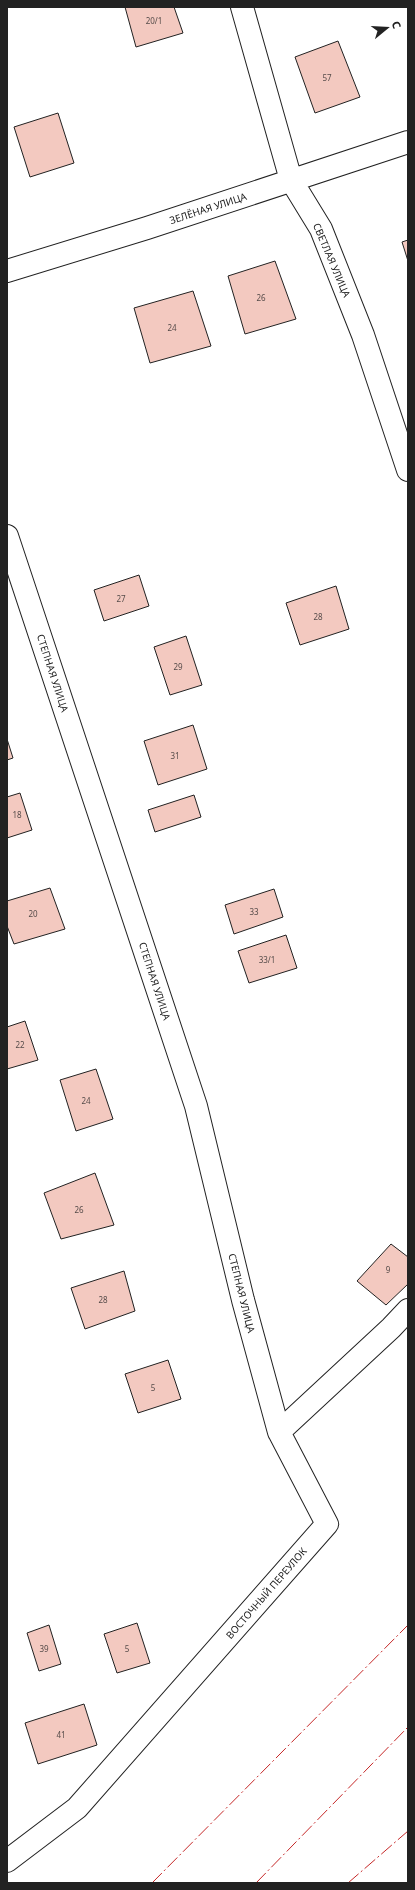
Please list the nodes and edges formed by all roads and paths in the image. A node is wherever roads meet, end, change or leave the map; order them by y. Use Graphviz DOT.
graph roads {
  1 [pos="242,7"];
  2 [pos="408,142"];
  3 [pos="292,180"];
  4 [pos="7,271"];
  5 [pos="408,470"];
  6 [pos="7,536"];
  7 [pos="408,1310"];
  8 [pos="279,1432"];
  9 [pos="7,1861"];
  1 -- 3 [label="street, СВЕТЛАЯ УЛИЦА"];
  2 -- 3 [label="street, ЗЕЛЁНАЯ УЛИЦА"];
  3 -- 4 [label="street, ЗЕЛЁНАЯ УЛИЦА"];
  3 -- 5 [label="street, СВЕТЛАЯ УЛИЦА"];
  6 -- 8 [label="street, СТЕПНАЯ УЛИЦА"];
  7 -- 8 [label="street"];
  8 -- 9 [label="street, ВОСТОЧНЫЙ ПЕРЕУЛОК"];
}
